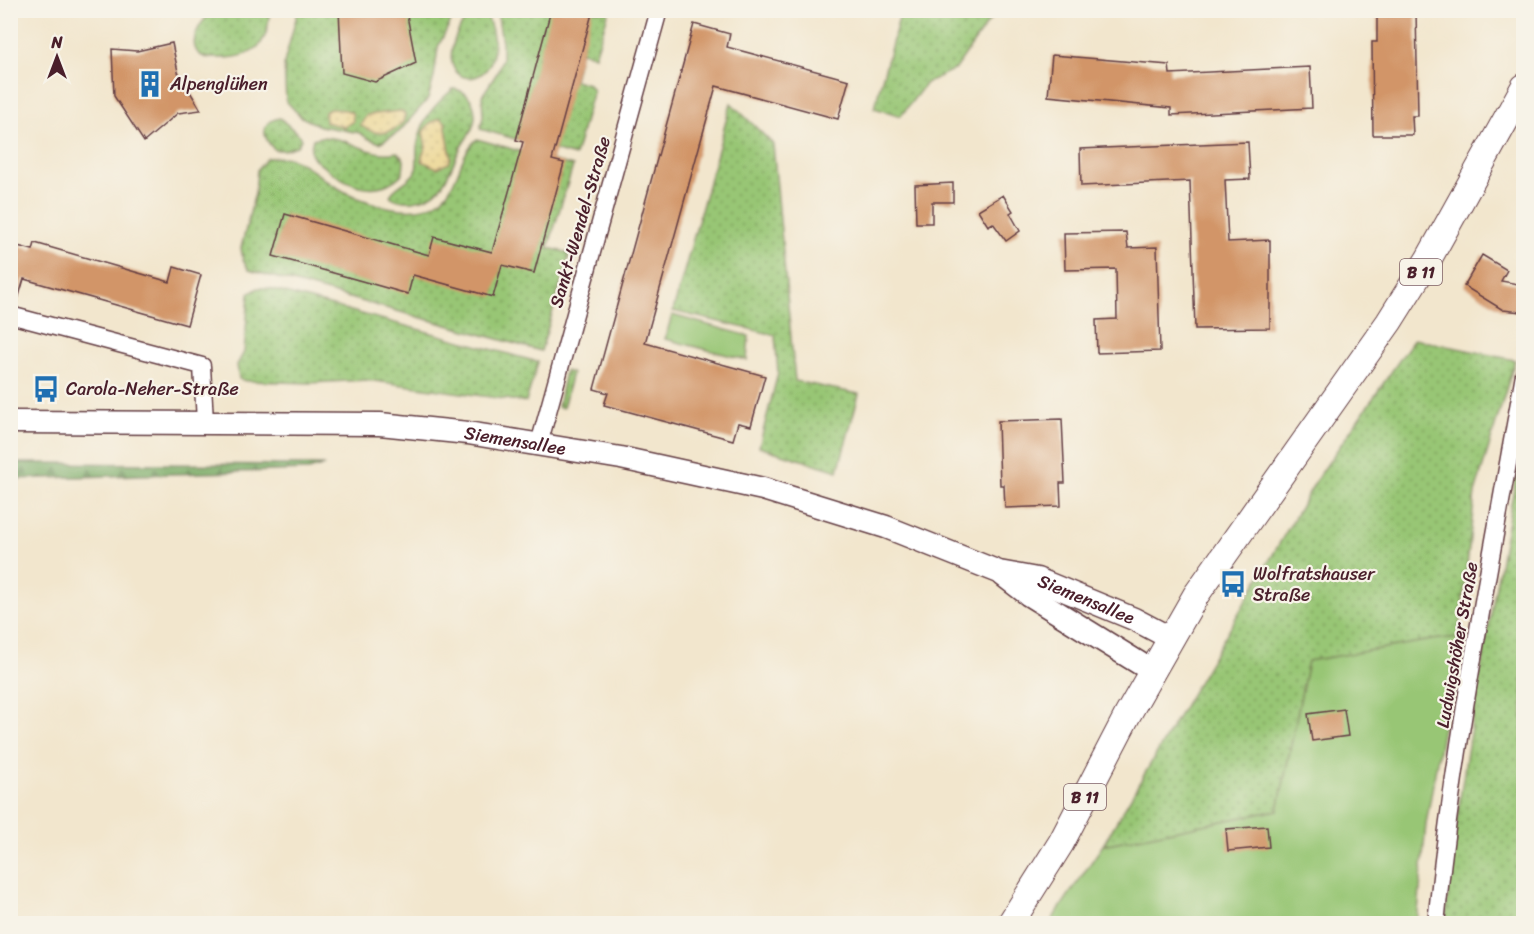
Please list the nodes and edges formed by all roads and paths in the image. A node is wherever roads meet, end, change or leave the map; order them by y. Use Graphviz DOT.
graph roads {
  1 [pos="659,10"];
  2 [pos="1521,100"];
  3 [pos="10,315"];
  4 [pos="1524,374"];
  5 [pos="10,422"];
  6 [pos="206,422"];
  7 [pos="538,444"];
  8 [pos="999,572"];
  9 [pos="1170,638"];
  10 [pos="1152,671"];
  11 [pos="1010,924"];
  12 [pos="1436,924"];
  1 -- 7 [label="street, Sankt-Wendel-Straße"];
  2 -- 9 [label="main road, B 11"];
  3 -- 6 [label="street"];
  4 -- 12 [label="street, Ludwigshöher Straße"];
  5 -- 6 [label="main road, Siemensallee"];
  6 -- 7 [label="main road, Siemensallee"];
  7 -- 8 [label="main road, Siemensallee"];
  8 -- 9 [label="main road, Siemensallee"];
  8 -- 10 [label="main road, Siemensallee"];
  9 -- 10 [label="main road, B 11"];
  10 -- 11 [label="main road, B 11"];
}
